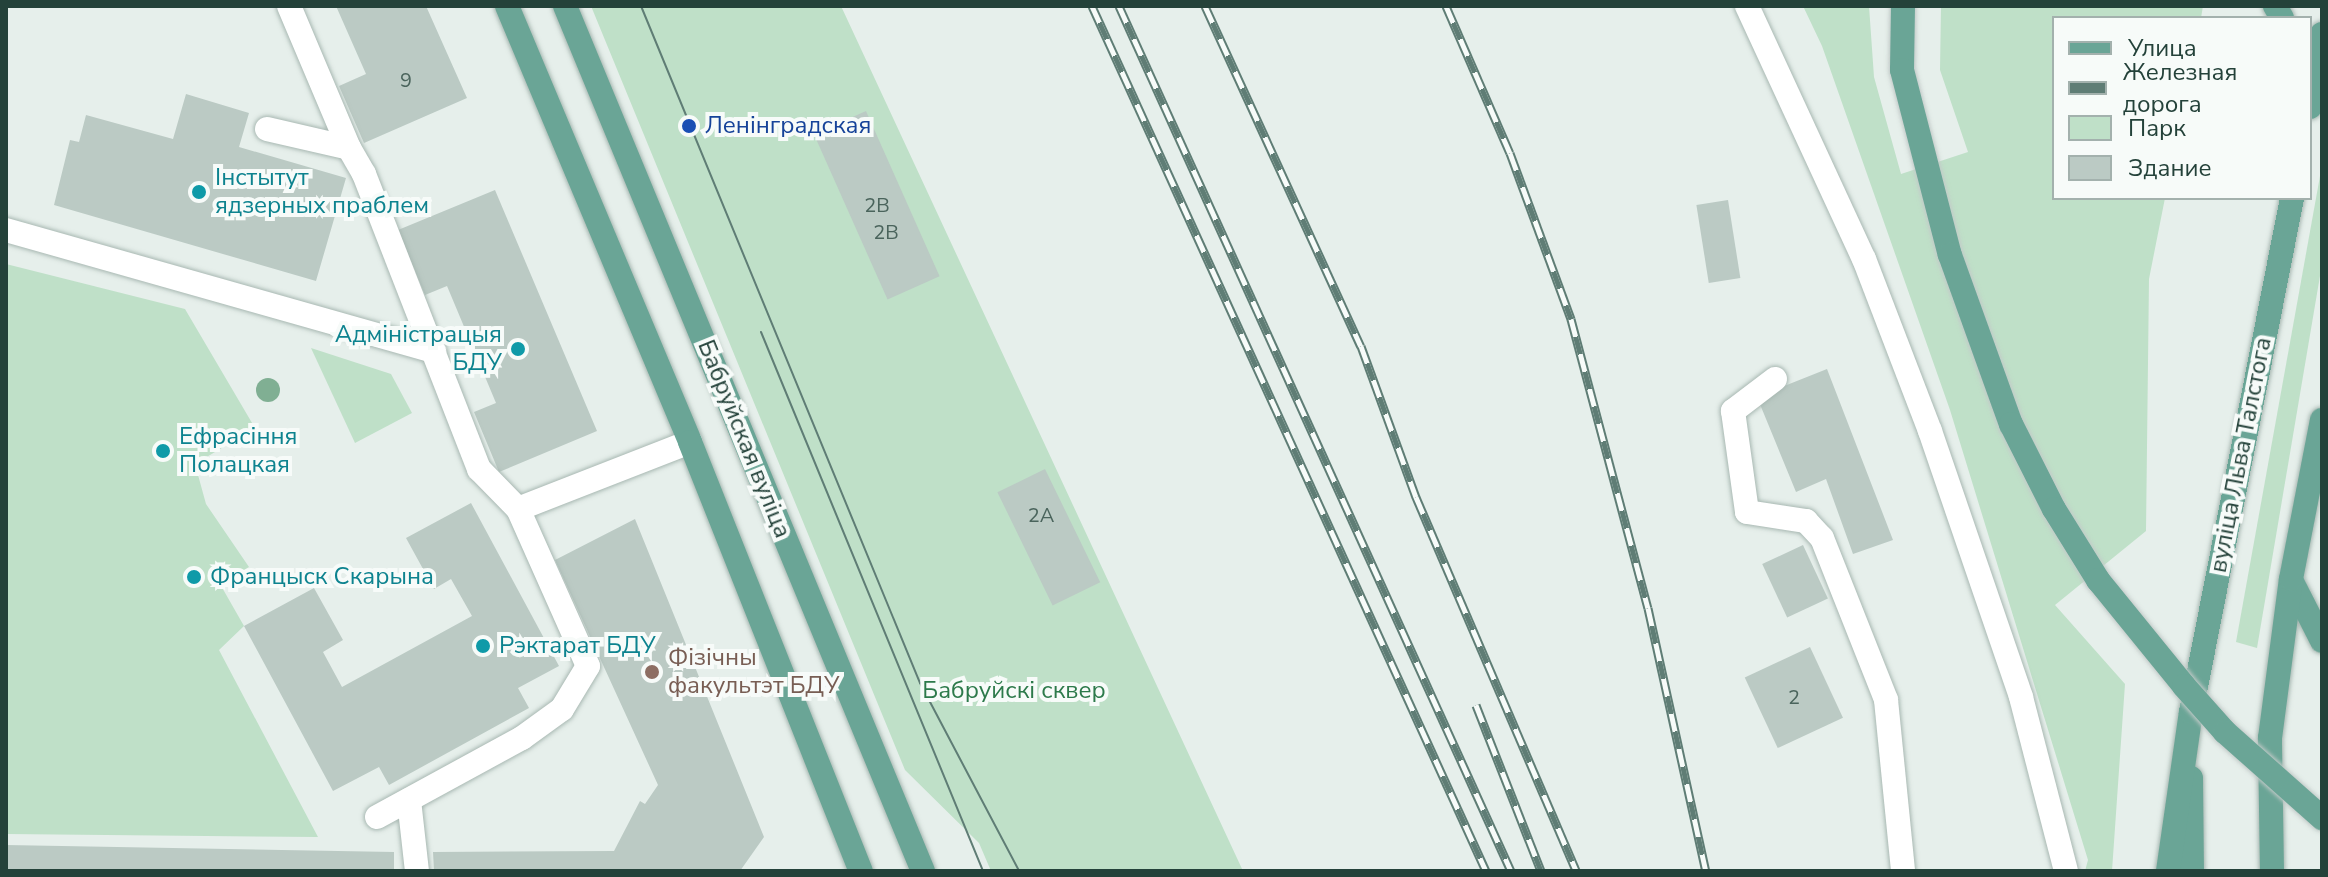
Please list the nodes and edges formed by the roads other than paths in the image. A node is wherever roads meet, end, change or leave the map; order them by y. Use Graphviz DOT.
graph roads {
  1 [pos="289,6"];
  2 [pos="507,6"];
  3 [pos="565,6"];
  4 [pos="1747,6"];
  5 [pos="1903,6"];
  6 [pos="2322,34"];
  7 [pos="2312,91"];
  8 [pos="267,129"];
  9 [pos="349,148"];
  10 [pos="2292,200"];
  11 [pos="6,230"];
  12 [pos="434,351"];
  13 [pos="1775,379"];
  14 [pos="2322,420"];
  15 [pos="690,442"];
  16 [pos="518,509"];
  17 [pos="2291,579"];
  18 [pos="2322,641"];
  19 [pos="2191,712"];
  20 [pos="409,800"];
  21 [pos="377,817"];
  22 [pos="2322,818"];
  23 [pos="417,871"];
  24 [pos="861,871"];
  25 [pos="923,871"];
  26 [pos="1903,871"];
  27 [pos="2066,871"];
  28 [pos="2168,871"];
  29 [pos="2192,871"];
  30 [pos="2272,871"];
  1 -- 9 [label="lane"];
  2 -- 15 [label="main road"];
  3 -- 25 [label="main road, Бабруйская вуліца"];
  4 -- 27 [label="lane"];
  5 -- 22 [label="main road, bridge"];
  6 -- 7 [label="main road"];
  8 -- 9 [label="lane"];
  9 -- 12 [label="lane"];
  10 -- 19 [label="main road, вуліца Льва Талстога"];
  11 -- 12 [label="lane"];
  12 -- 16 [label="lane"];
  13 -- 26 [label="lane"];
  14 -- 17 [label="main road"];
  15 -- 16 [label="lane"];
  15 -- 24 [label="main road"];
  16 -- 20 [label="lane"];
  17 -- 18 [label="main road"];
  17 -- 30 [label="main road"];
  19 -- 28 [label="main road, вуліца Льва Талстога"];
  19 -- 29 [label="main road, вуліца Льва Талстога"];
  20 -- 21 [label="lane"];
  20 -- 23 [label="lane"];
}
